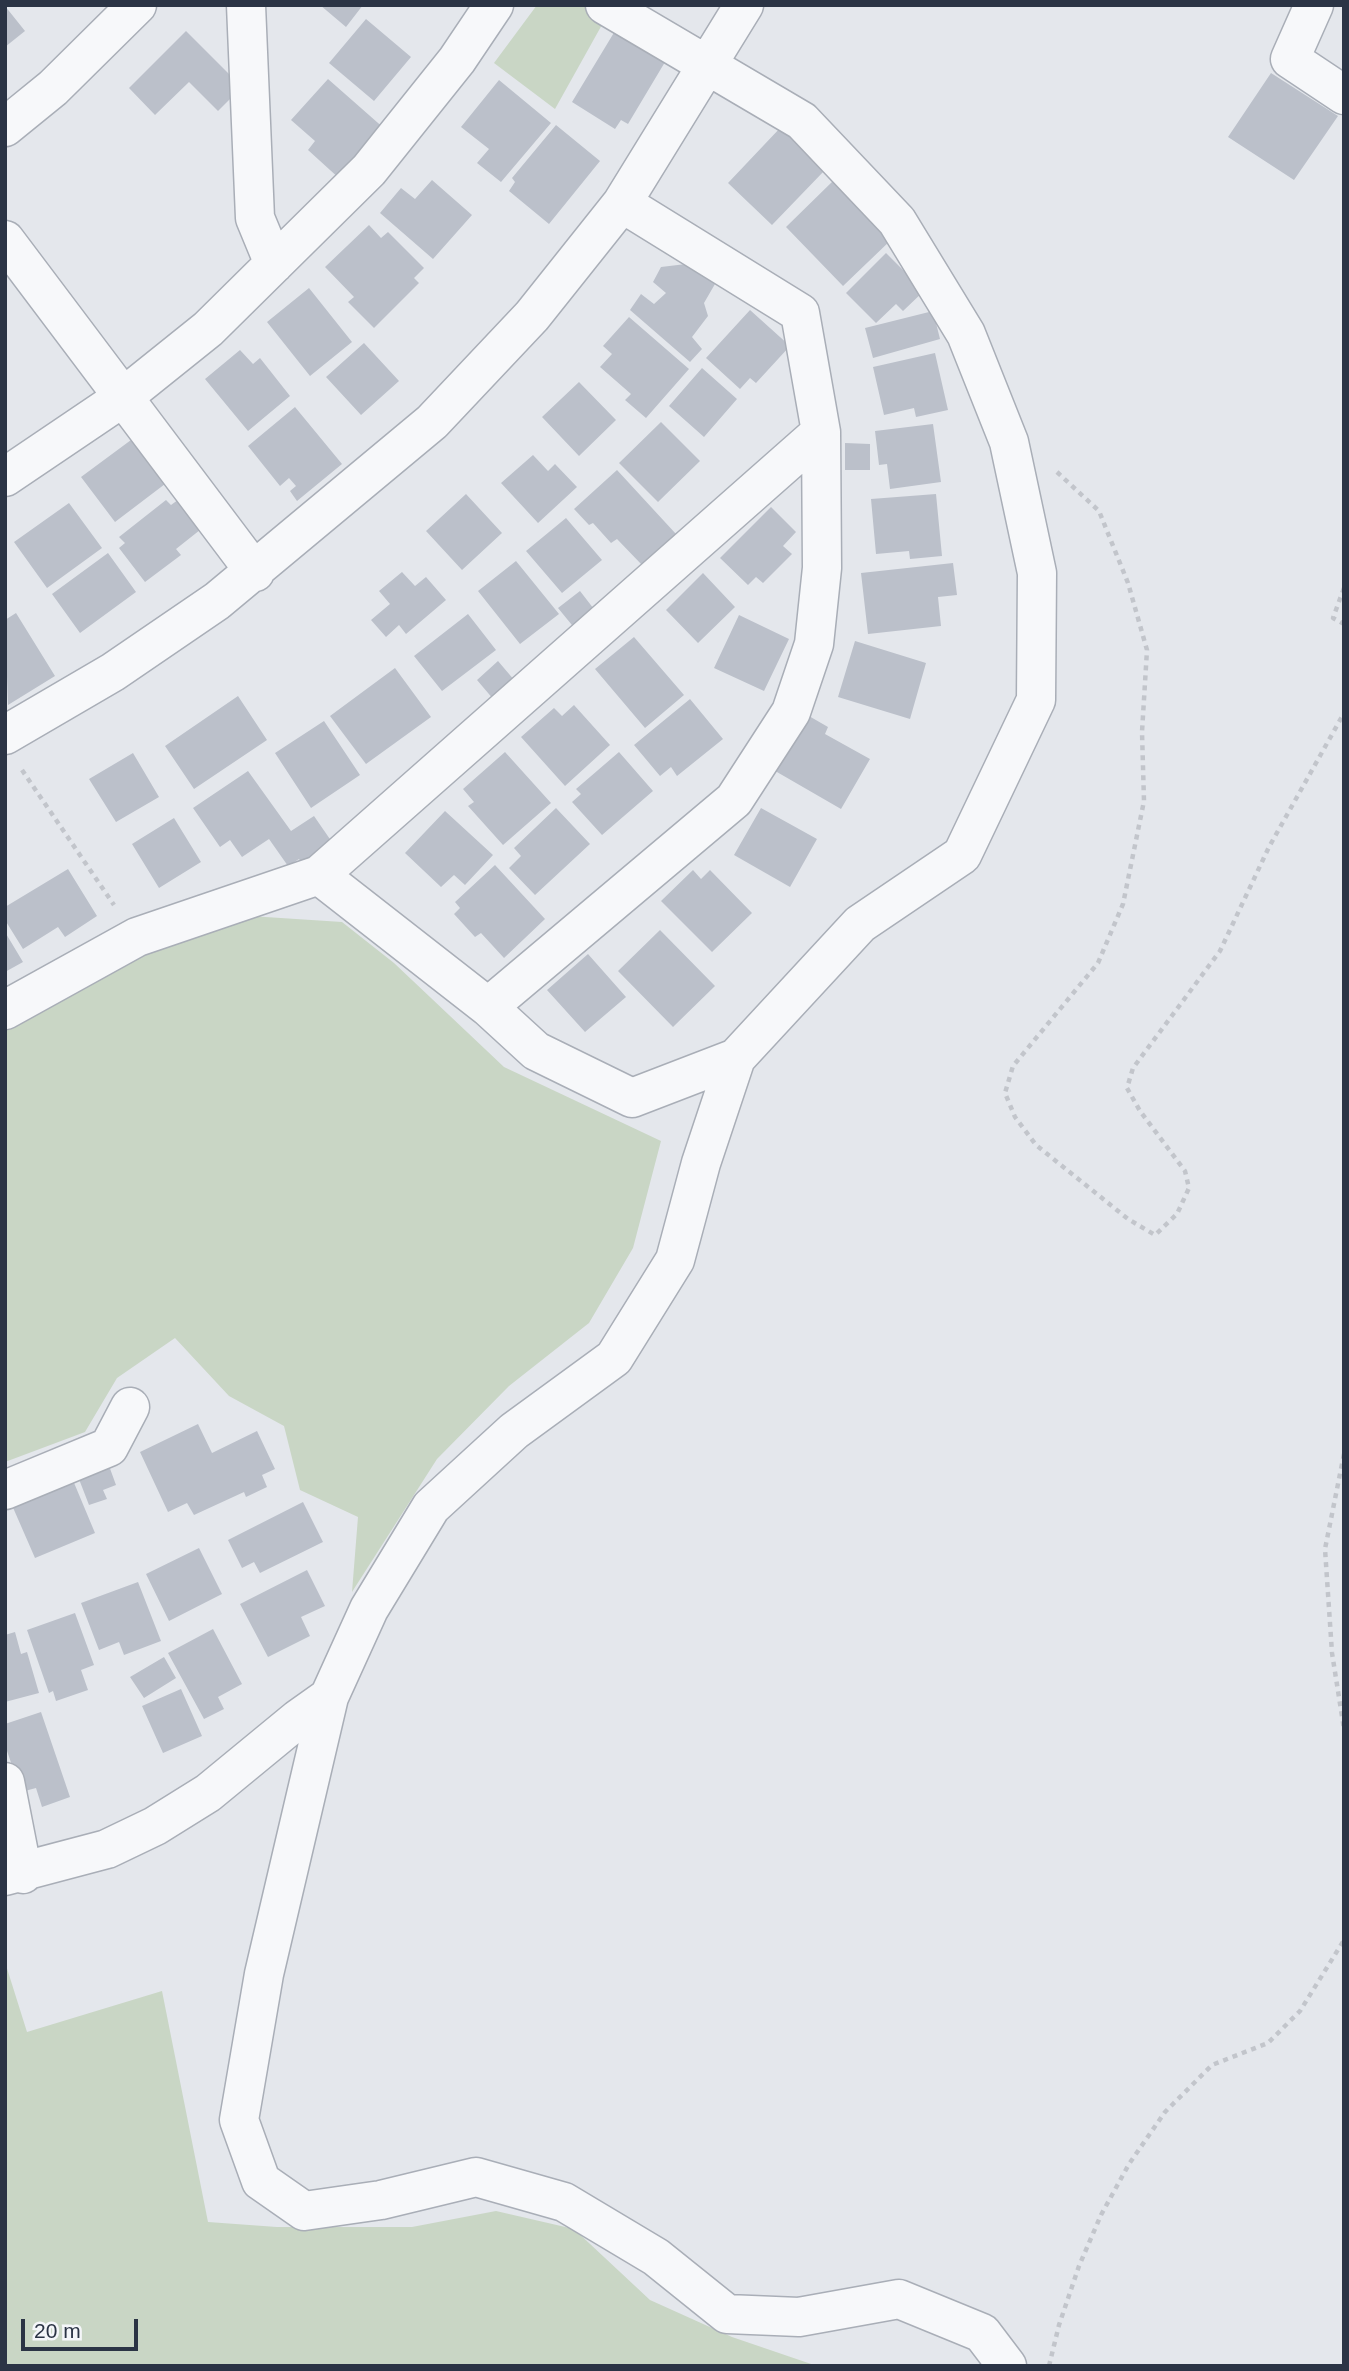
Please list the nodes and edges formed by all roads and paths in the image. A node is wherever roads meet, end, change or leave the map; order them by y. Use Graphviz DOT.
graph roads {
  1 [pos="138,5"];
  2 [pos="246,5"];
  3 [pos="494,5"];
  4 [pos="605,5"];
  5 [pos="744,5"];
  6 [pos="1314,5"];
  7 [pos="708,68"];
  8 [pos="1344,95"];
  9 [pos="5,127"];
  10 [pos="622,203"];
  11 [pos="5,240"];
  12 [pos="274,264"];
  13 [pos="122,398"];
  14 [pos="821,432"];
  15 [pos="1009,442"];
  16 [pos="5,477"];
  17 [pos="255,572"];
  18 [pos="1344,589"];
  19 [pos="1344,624"];
  20 [pos="1344,713"];
  21 [pos="13,751"];
  22 [pos="319,875"];
  23 [pos="137,937"];
  24 [pos="488,1007"];
  25 [pos="5,1010"];
  26 [pos="736,1058"];
  27 [pos="130,1407"];
  28 [pos="1344,1454"];
  29 [pos="5,1490"];
  30 [pos="330,1697"];
  31 [pos="1344,1729"];
  32 [pos="5,1782"];
  33 [pos="14,1875"];
  34 [pos="1344,1940"];
  35 [pos="1007,2366"];
  36 [pos="1049,2366"];
  1 -- 9 [label="street"];
  2 -- 12 [label="street"];
  3 -- 12 [label="street"];
  4 -- 7 [label="street"];
  5 -- 7 [label="street"];
  6 -- 8 [label="street"];
  7 -- 10 [label="street"];
  7 -- 15 [label="street"];
  10 -- 14 [label="street"];
  10 -- 17 [label="street"];
  11 -- 13 [label="street"];
  12 -- 13 [label="street"];
  13 -- 16 [label="street"];
  13 -- 17 [label="street"];
  14 -- 22 [label="street"];
  14 -- 24 [label="street"];
  15 -- 20 [label="path"];
  15 -- 26 [label="street"];
  17 -- 21 [label="street"];
  18 -- 19 [label="path"];
  21 -- 23 [label="path"];
  22 -- 23 [label="street"];
  22 -- 24 [label="street"];
  23 -- 25 [label="street"];
  24 -- 26 [label="street"];
  26 -- 30 [label="street"];
  27 -- 29 [label="street"];
  28 -- 31 [label="path"];
  30 -- 33 [label="street"];
  30 -- 35 [label="street"];
  32 -- 33 [label="street"];
  34 -- 36 [label="path"];
}
